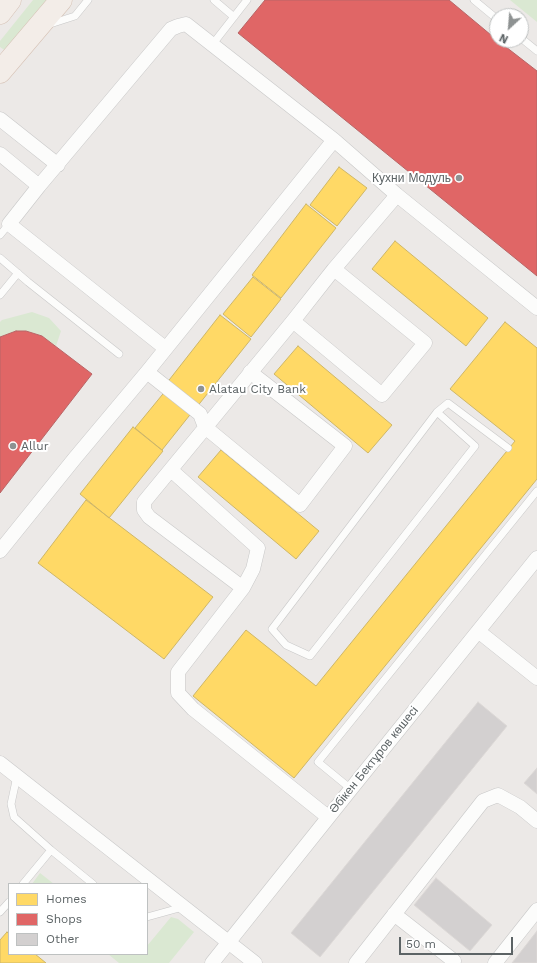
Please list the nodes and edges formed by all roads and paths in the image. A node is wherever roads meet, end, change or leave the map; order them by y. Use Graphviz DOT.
graph roads {
  1 [pos="10,0"];
  2 [pos="61,0"];
  3 [pos="88,0"];
  4 [pos="214,0"];
  5 [pos="247,0"];
  6 [pos="474,0"];
  7 [pos="0,12"];
  8 [pos="489,12"];
  9 [pos="234,17"];
  10 [pos="36,29"];
  11 [pos="529,44"];
  12 [pos="212,45"];
  13 [pos="537,51"];
  14 [pos="0,72"];
  15 [pos="0,118"];
  16 [pos="334,140"];
  17 [pos="0,154"];
  18 [pos="58,165"];
  19 [pos="40,186"];
  20 [pos="397,195"];
  21 [pos="9,224"];
  22 [pos="0,235"];
  23 [pos="0,258"];
  24 [pos="334,269"];
  25 [pos="18,273"];
  26 [pos="0,295"];
  27 [pos="537,308"];
  28 [pos="293,321"];
  29 [pos="165,348"];
  30 [pos="119,354"];
  31 [pos="147,372"];
  32 [pos="250,372"];
  33 [pos="437,412"];
  34 [pos="205,427"];
  35 [pos="508,448"];
  36 [pos="171,470"];
  37 [pos="537,491"];
  38 [pos="0,551"];
  39 [pos="537,558"];
  40 [pos="243,588"];
  41 [pos="478,630"];
  42 [pos="537,678"];
  43 [pos="0,763"];
  44 [pos="17,775"];
  45 [pos="351,789"];
  46 [pos="328,817"];
  47 [pos="537,821"];
  48 [pos="51,850"];
  49 [pos="24,883"];
  50 [pos="92,883"];
  51 [pos="8,903"];
  52 [pos="183,907"];
  53 [pos="537,910"];
  54 [pos="0,912"];
  55 [pos="394,914"];
  56 [pos="148,917"];
  57 [pos="229,943"];
  58 [pos="453,962"];
  59 [pos="212,963"];
  60 [pos="256,963"];
  61 [pos="356,963"];
  62 [pos="495,963"];
  1 -- 7 [label="main road"];
  2 -- 10 [label="main road"];
  3 -- 10 [label="lane"];
  4 -- 9 [label="lane"];
  5 -- 9 [label="lane"];
  6 -- 8 [label="lane"];
  9 -- 12 [label="lane"];
  10 -- 14 [label="main road"];
  11 -- 13 [label="lane"];
  12 -- 16 [label="street"];
  12 -- 18 [label="street"];
  15 -- 18 [label="street"];
  16 -- 20 [label="street"];
  16 -- 29 [label="street"];
  17 -- 19 [label="street"];
  18 -- 19 [label="street"];
  19 -- 21 [label="street"];
  20 -- 24 [label="street"];
  20 -- 27 [label="street"];
  21 -- 22 [label="lane"];
  21 -- 29 [label="street"];
  23 -- 25 [label="lane"];
  24 -- 28 [label="street"];
  24 -- 28 [label="street"];
  25 -- 26 [label="lane"];
  25 -- 30 [label="lane"];
  28 -- 32 [label="street"];
  29 -- 31 [label="street"];
  31 -- 34 [label="street"];
  31 -- 38 [label="street"];
  32 -- 34 [label="street"];
  32 -- 34 [label="street"];
  33 -- 33 [label="lane"];
  33 -- 35 [label="lane"];
  34 -- 36 [label="street"];
  36 -- 40 [label="street"];
  36 -- 40 [label="street"];
  37 -- 45 [label="lane"];
  39 -- 41 [label="street, Әбікен Бектұров көшесі"];
  40 -- 46 [label="street"];
  41 -- 42 [label="street"];
  41 -- 45 [label="street, Әбікен Бектұров көшесі"];
  43 -- 44 [label="street"];
  44 -- 48 [label="lane"];
  44 -- 52 [label="street"];
  45 -- 46 [label="street, Әбікен Бектұров көшесі"];
  46 -- 57 [label="street, Әбікен Бектұров көшесі"];
  47 -- 55 [label="street"];
  48 -- 49 [label="lane"];
  48 -- 50 [label="lane"];
  51 -- 54 [label="lane"];
  52 -- 56 [label="lane"];
  52 -- 57 [label="street"];
  53 -- 62 [label="street"];
  55 -- 58 [label="street"];
  55 -- 61 [label="street"];
  57 -- 59 [label="street, Әбікен Бектұров көшесі"];
  57 -- 60 [label="street"];
}
